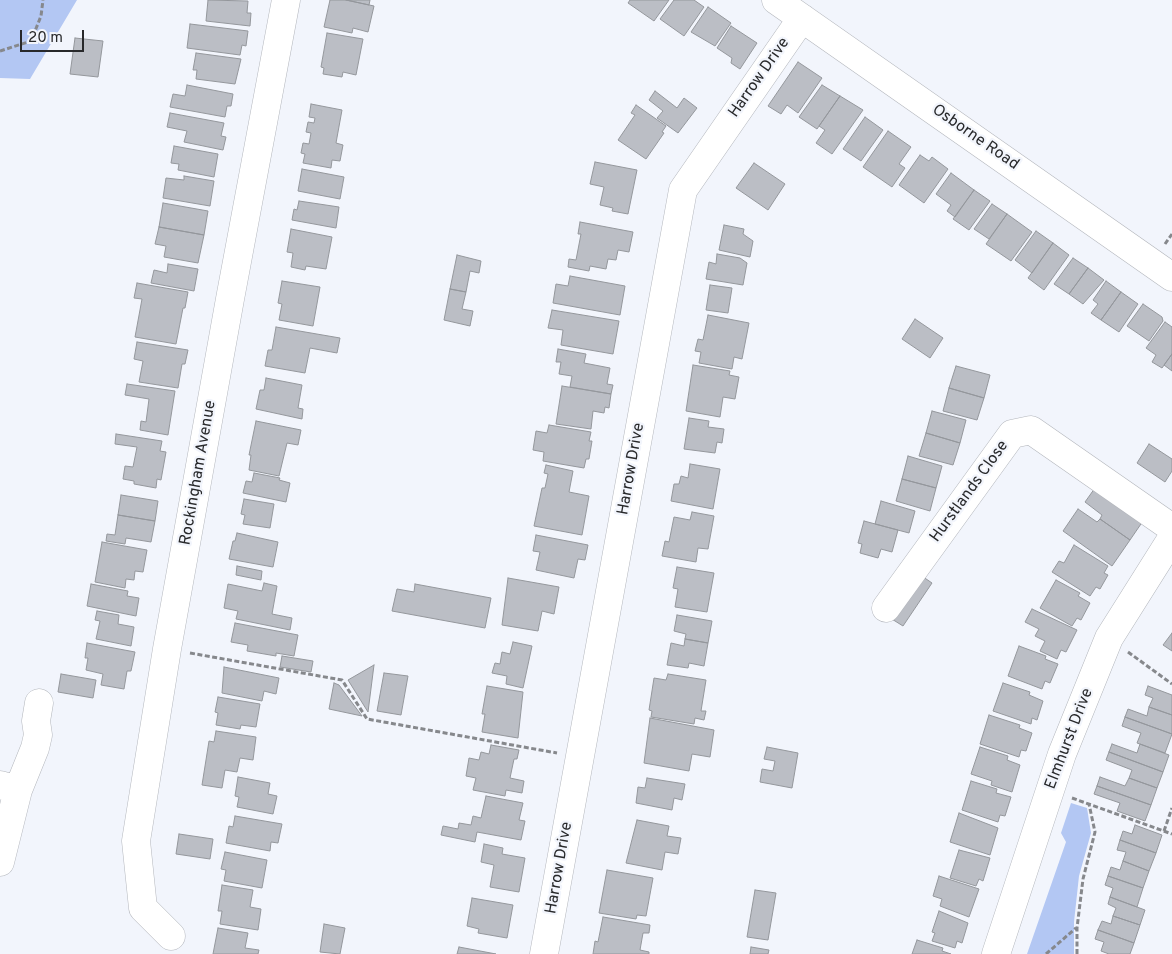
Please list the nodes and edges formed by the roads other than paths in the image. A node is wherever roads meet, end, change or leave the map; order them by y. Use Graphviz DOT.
graph roads {
  1 [pos="286,0"];
  2 [pos="776,0"];
  3 [pos="802,18"];
  4 [pos="1172,276"];
  5 [pos="1170,544"];
  6 [pos="886,608"];
  7 [pos="39,703"];
  8 [pos="9,788"];
  9 [pos="0,862"];
  10 [pos="172,936"];
  11 [pos="544,954"];
  12 [pos="996,954"];
  1 -- 10 [label="street, Rockingham Avenue"];
  2 -- 3 [label="street, Osborne Road"];
  3 -- 4 [label="street, Osborne Road"];
  3 -- 11 [label="street, Harrow Drive"];
  5 -- 6 [label="street, Hurstlands Close"];
  5 -- 12 [label="street, Elmhurst Drive"];
  7 -- 8 [label="street"];
  8 -- 9 [label="street"];
}
